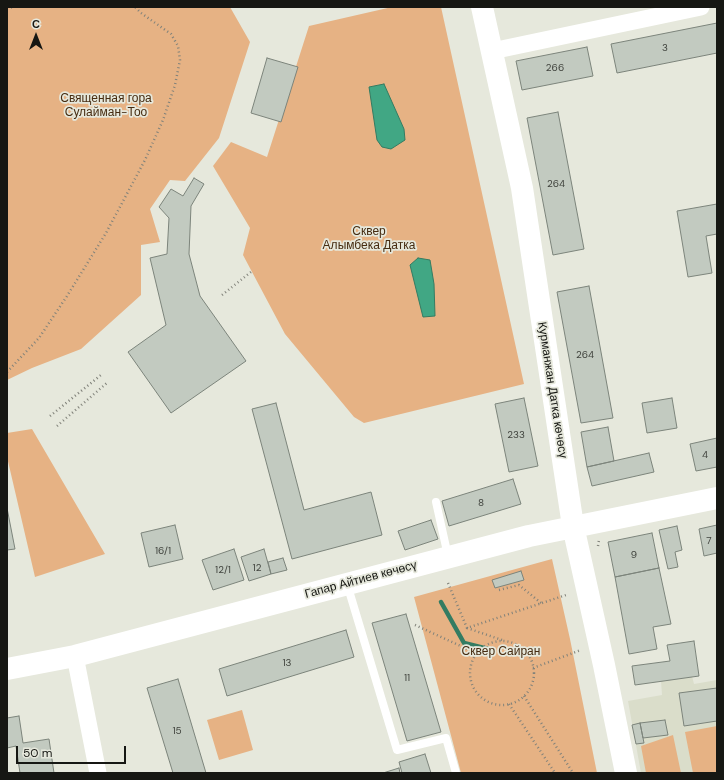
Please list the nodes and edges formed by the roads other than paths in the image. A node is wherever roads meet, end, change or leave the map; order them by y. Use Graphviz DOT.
graph roads {
  1 [pos="482,7"];
  2 [pos="701,7"];
  3 [pos="492,50"];
  4 [pos="717,498"];
  5 [pos="436,502"];
  6 [pos="573,526"];
  7 [pos="448,557"];
  8 [pos="347,584"];
  9 [pos="75,656"];
  10 [pos="7,669"];
  11 [pos="98,773"];
  12 [pos="456,773"];
  13 [pos="626,773"];
  1 -- 3 [label="main road, Курманжан Датка көчөсү"];
  2 -- 3 [label="street"];
  3 -- 6 [label="main road, Курманжан Датка көчөсү"];
  4 -- 6 [label="main road, Гапар Айтиев көчөсү"];
  5 -- 7 [label="lane"];
  6 -- 7 [label="main road, Гапар Айтиев көчөсү"];
  6 -- 13 [label="main road, Курманжан Датка көчөсү"];
  7 -- 8 [label="main road, Гапар Айтиев көчөсү"];
  8 -- 9 [label="main road, Гапар Айтиев көчөсү"];
  8 -- 12 [label="lane"];
  9 -- 10 [label="main road, Гапар Айтиев көчөсү"];
  9 -- 11 [label="street"];
}
